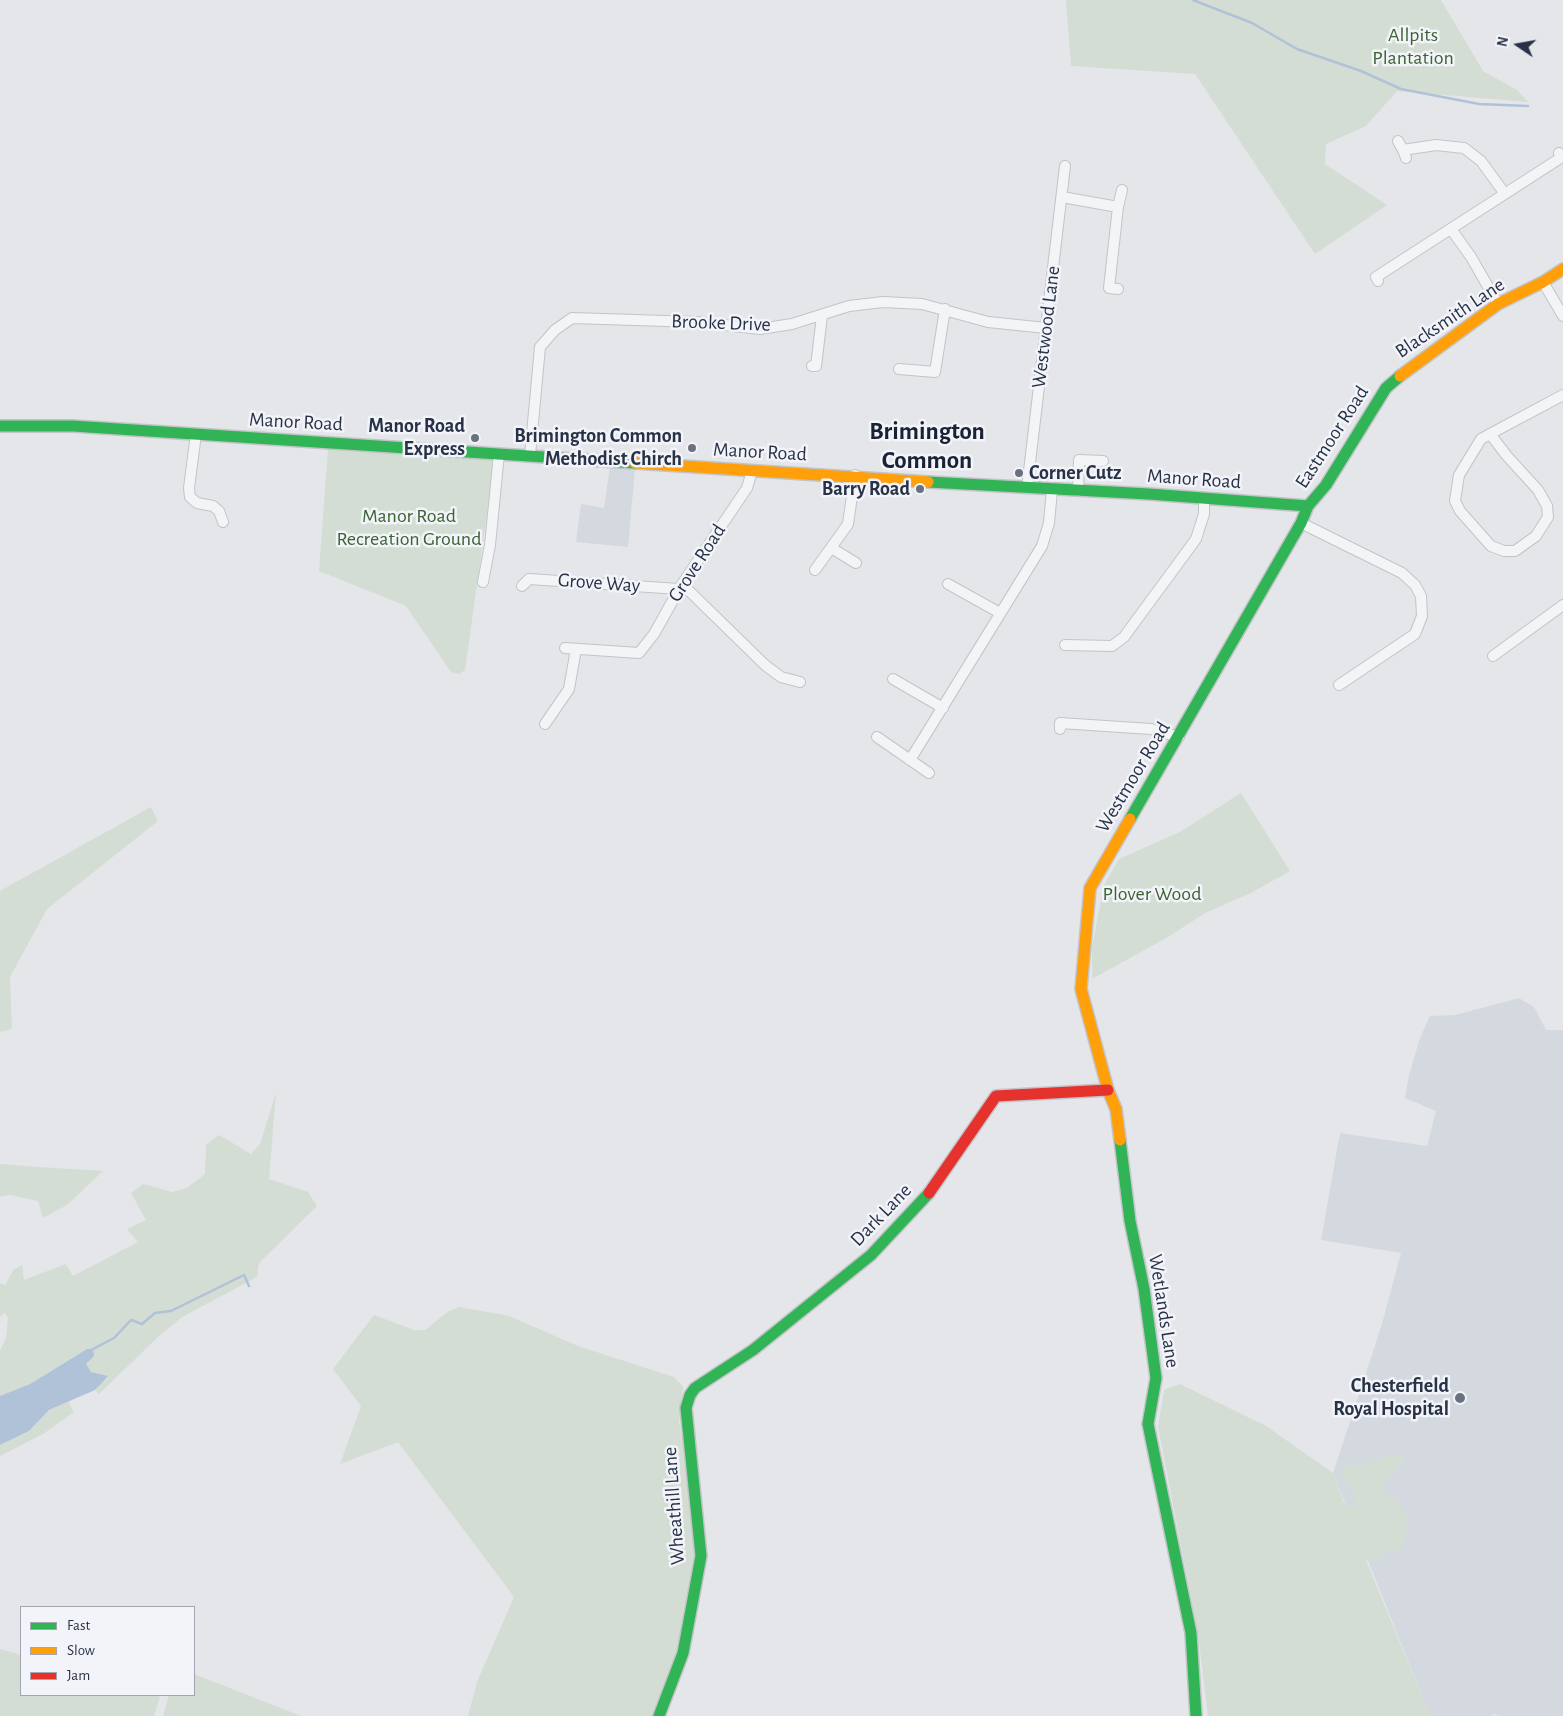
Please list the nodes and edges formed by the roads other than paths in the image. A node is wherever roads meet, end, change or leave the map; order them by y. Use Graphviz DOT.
graph roads {
  1 [pos="1402,150"];
  2 [pos="1561,156"];
  3 [pos="1065,166"];
  4 [pos="1122,190"];
  5 [pos="1505,194"];
  6 [pos="1062,197"];
  7 [pos="1118,207"];
  8 [pos="1451,229"];
  9 [pos="1563,269"];
  10 [pos="1378,281"];
  11 [pos="1543,282"];
  12 [pos="1118,289"];
  13 [pos="1498,304"];
  14 [pos="945,309"];
  15 [pos="822,316"];
  16 [pos="1563,316"];
  17 [pos="1046,328"];
  18 [pos="812,366"];
  19 [pos="899,369"];
  20 [pos="1386,388"];
  21 [pos="1563,394"];
  22 [pos="0,426"];
  23 [pos="196,434"];
  24 [pos="1490,434"];
  25 [pos="499,454"];
  26 [pos="530,455"];
  27 [pos="1103,461"];
  28 [pos="752,471"];
  29 [pos="856,475"];
  30 [pos="1027,488"];
  31 [pos="1052,490"];
  32 [pos="1078,491"];
  33 [pos="1204,498"];
  34 [pos="1308,506"];
  35 [pos="223,522"];
  36 [pos="1301,523"];
  37 [pos="833,548"];
  38 [pos="856,563"];
  39 [pos="815,570"];
  40 [pos="483,582"];
  41 [pos="948,584"];
  42 [pos="522,586"];
  43 [pos="680,586"];
  44 [pos="1563,605"];
  45 [pos="1000,613"];
  46 [pos="1065,645"];
  47 [pos="565,648"];
  48 [pos="576,648"];
  49 [pos="1493,656"];
  50 [pos="893,679"];
  51 [pos="800,682"];
  52 [pos="1339,685"];
  53 [pos="943,708"];
  54 [pos="546,724"];
  55 [pos="1060,729"];
  56 [pos="877,737"];
  57 [pos="1179,737"];
  58 [pos="910,760"];
  59 [pos="929,773"];
  60 [pos="1108,1090"];
  61 [pos="686,1408"];
  62 [pos="659,1716"];
  63 [pos="1196,1716"];
  1 -- 5 [label="street"];
  2 -- 5 [label="street"];
  3 -- 6 [label="street, Westwood Lane"];
  4 -- 7 [label="street"];
  5 -- 8 [label="street"];
  6 -- 7 [label="street"];
  6 -- 17 [label="street, Westwood Lane"];
  7 -- 12 [label="street"];
  8 -- 10 [label="street"];
  8 -- 13 [label="street"];
  9 -- 11 [label="street, Blacksmith Lane"];
  11 -- 13 [label="street, Blacksmith Lane"];
  11 -- 16 [label="street"];
  13 -- 20 [label="street, Blacksmith Lane"];
  14 -- 15 [label="street, Brooke Drive"];
  14 -- 17 [label="street, Brooke Drive"];
  14 -- 19 [label="street"];
  15 -- 18 [label="street"];
  15 -- 26 [label="street, Brooke Drive"];
  17 -- 30 [label="street, Westwood Lane"];
  20 -- 34 [label="street, Eastmoor Road"];
  21 -- 24 [label="street"];
  22 -- 23 [label="street, Manor Road"];
  23 -- 25 [label="street, Manor Road"];
  23 -- 35 [label="street"];
  24 -- 24 [label="street"];
  25 -- 26 [label="street, Manor Road"];
  25 -- 40 [label="street"];
  26 -- 28 [label="street, Manor Road"];
  27 -- 32 [label="street"];
  28 -- 29 [label="street, Manor Road"];
  28 -- 43 [label="street, Grove Road"];
  29 -- 30 [label="street, Manor Road"];
  29 -- 37 [label="street"];
  30 -- 31 [label="street, Manor Road"];
  31 -- 32 [label="street, Manor Road"];
  31 -- 45 [label="street"];
  32 -- 33 [label="street, Manor Road"];
  33 -- 34 [label="street, Manor Road"];
  33 -- 46 [label="street"];
  34 -- 36 [label="street, Westmoor Road"];
  36 -- 52 [label="street"];
  36 -- 57 [label="street, Westmoor Road"];
  37 -- 38 [label="street"];
  37 -- 39 [label="street"];
  41 -- 45 [label="street"];
  42 -- 43 [label="street, Grove Way"];
  43 -- 48 [label="street, Grove Road"];
  43 -- 51 [label="street"];
  44 -- 49 [label="street"];
  45 -- 53 [label="street"];
  47 -- 48 [label="street"];
  48 -- 54 [label="street"];
  50 -- 53 [label="street"];
  53 -- 58 [label="street"];
  55 -- 57 [label="street"];
  56 -- 58 [label="street"];
  57 -- 60 [label="street, Westmoor Road"];
  58 -- 59 [label="street"];
  60 -- 61 [label="street, Dark Lane"];
  60 -- 63 [label="street, Wetlands Lane"];
  61 -- 62 [label="street, Wheathill Lane"];
}
